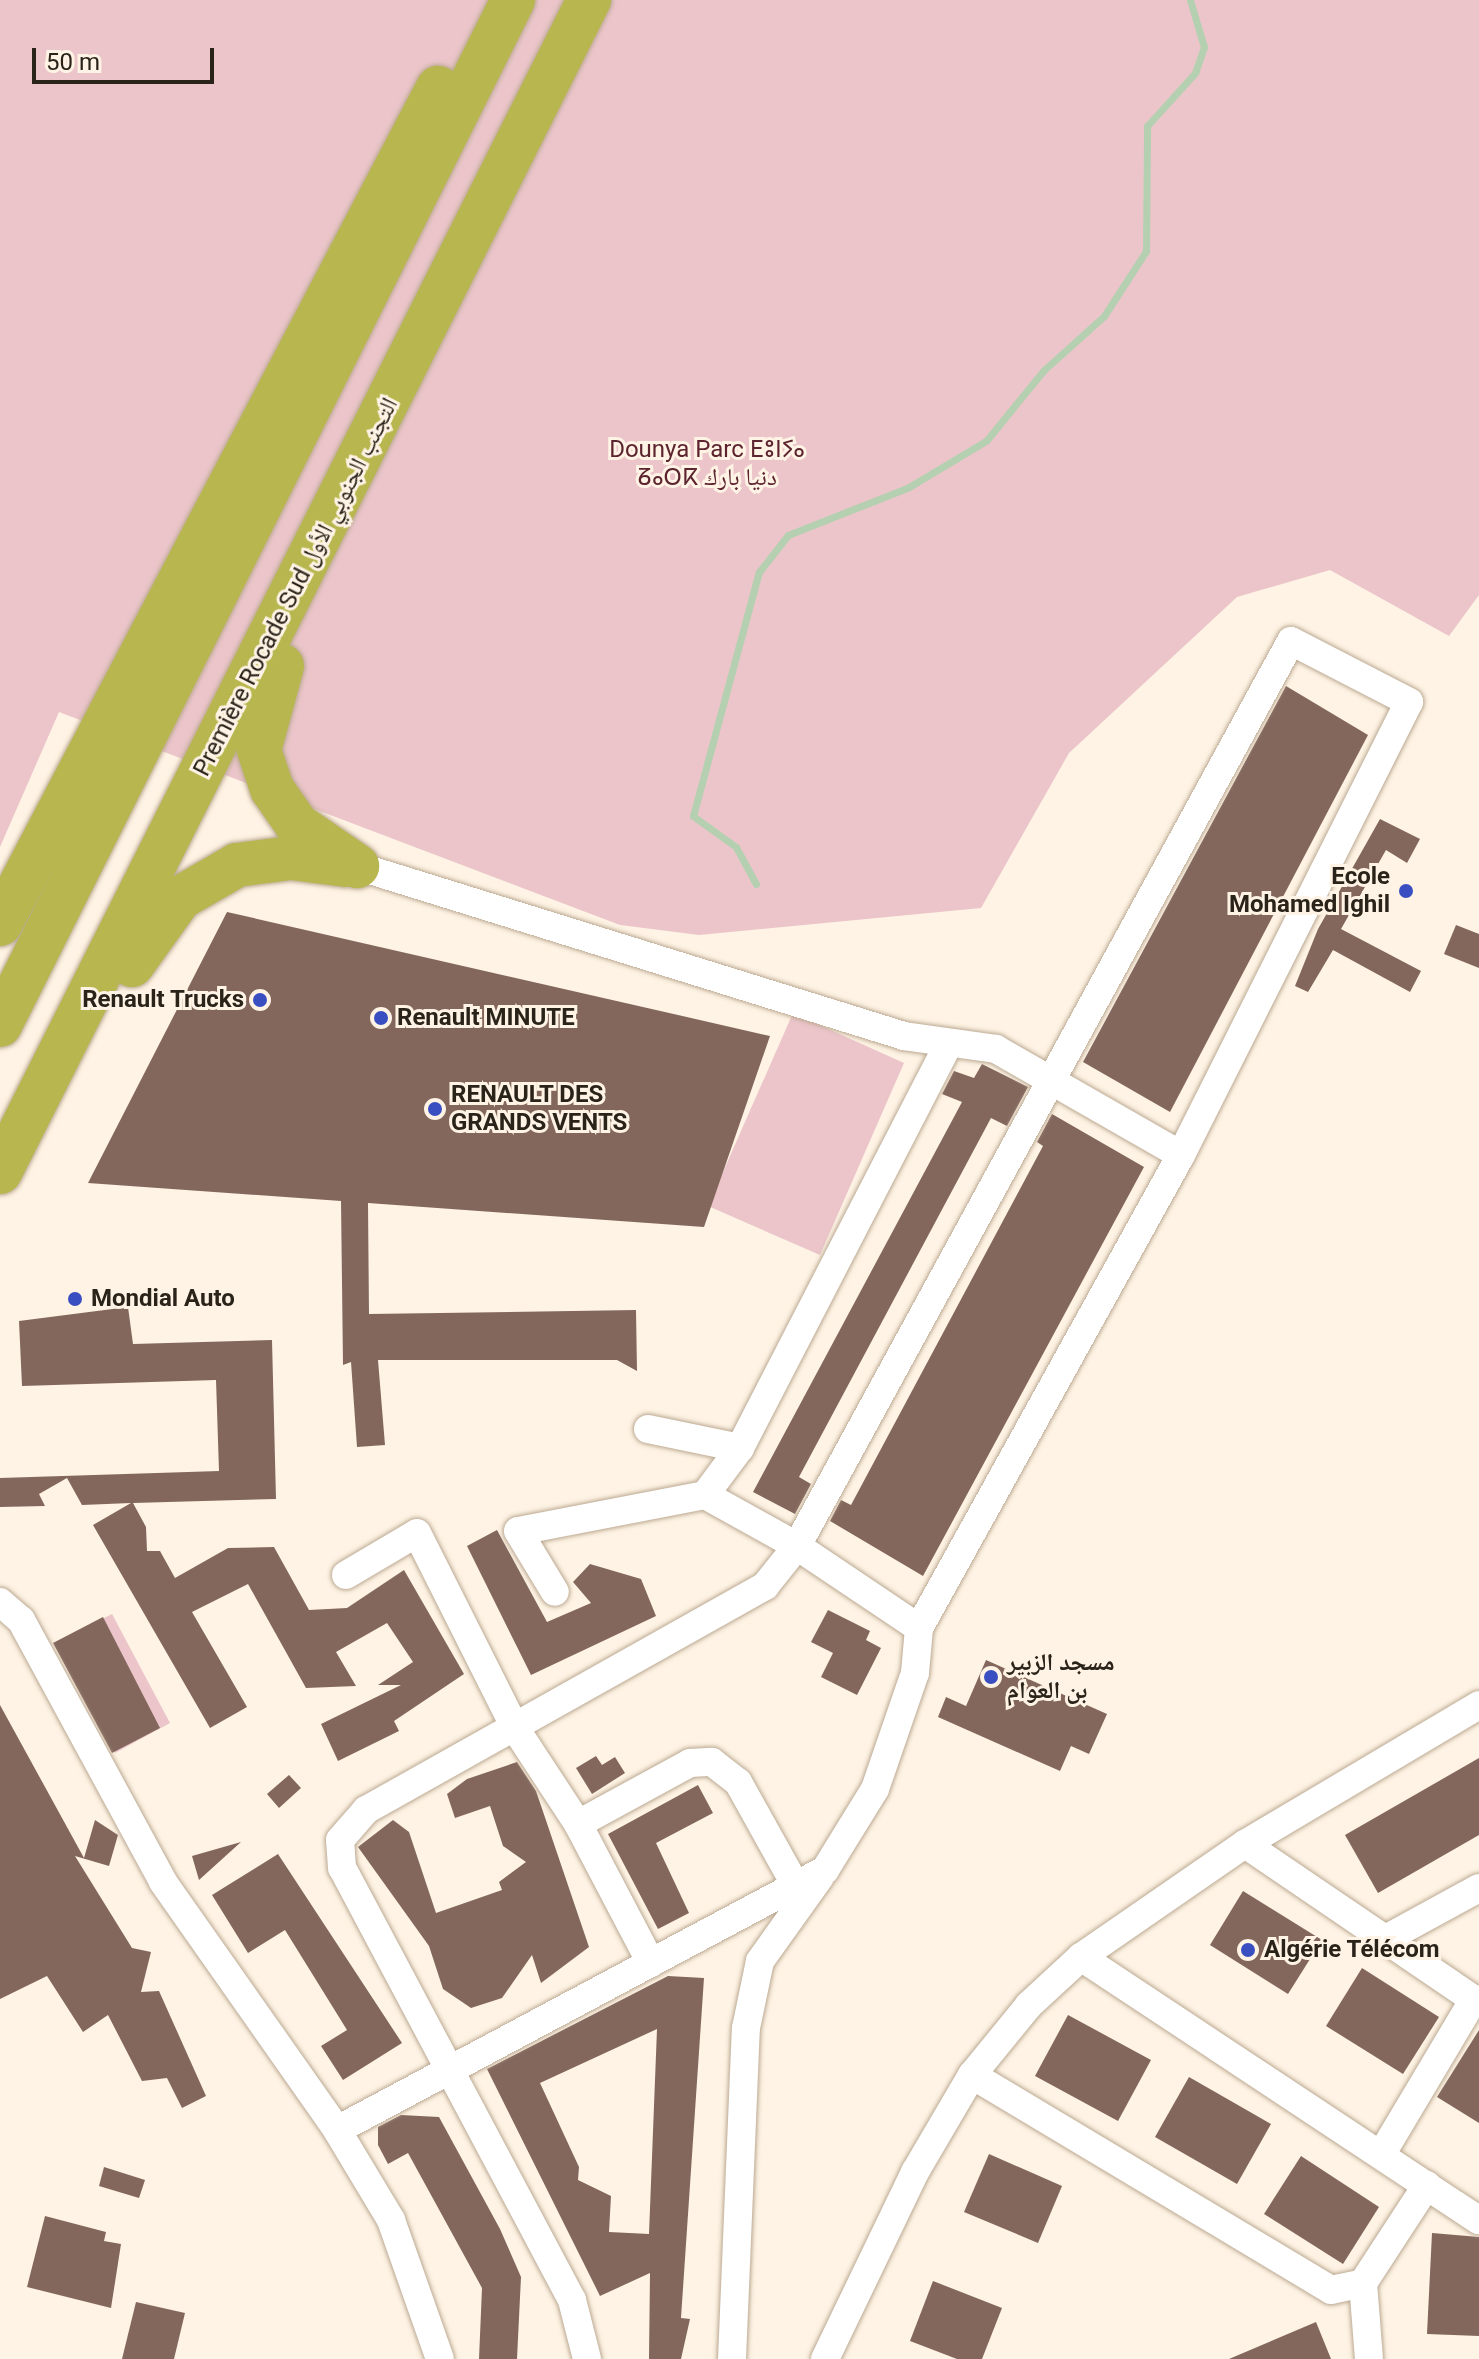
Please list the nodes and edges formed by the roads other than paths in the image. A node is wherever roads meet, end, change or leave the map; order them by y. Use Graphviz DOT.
graph roads {
  1 [pos="590,0"];
  2 [pos="510,6"];
  3 [pos="357,866"];
  4 [pos="0,924"];
  5 [pos="0,1025"];
  6 [pos="947,1047"];
  7 [pos="1056,1081"];
  8 [pos="1181,1155"];
  9 [pos="0,1172"];
  10 [pos="0,1197"];
  11 [pos="648,1429"];
  12 [pos="740,1448"];
  13 [pos="705,1495"];
  14 [pos="797,1546"];
  15 [pos="346,1575"];
  16 [pos="555,1592"];
  17 [pos="0,1602"];
  18 [pos="919,1628"];
  19 [pos="1479,1705"];
  20 [pos="515,1728"];
  21 [pos="578,1824"];
  22 [pos="1245,1844"];
  23 [pos="825,1870"];
  24 [pos="796,1886"];
  25 [pos="1479,1888"];
  26 [pos="1391,1936"];
  27 [pos="1081,1957"];
  28 [pos="651,1963"];
  29 [pos="1477,2001"];
  30 [pos="451,2069"];
  31 [pos="972,2075"];
  32 [pos="337,2130"];
  33 [pos="1381,2155"];
  34 [pos="1427,2185"];
  35 [pos="1479,2220"];
  36 [pos="1363,2283"];
  37 [pos="440,2359"];
  38 [pos="587,2359"];
  39 [pos="732,2359"];
  40 [pos="825,2359"];
  41 [pos="1369,2359"];
  1 -- 3 [label="highway"];
  1 -- 9 [label="highway, Première Rocade Sud التجنب الجنوبي الأول"];
  2 -- 4 [label="highway"];
  2 -- 5 [label="highway"];
  3 -- 6 [label="street"];
  3 -- 10 [label="highway"];
  6 -- 7 [label="street"];
  6 -- 12 [label="street"];
  7 -- 8 [label="street"];
  7 -- 8 [label="street"];
  7 -- 14 [label="street"];
  8 -- 18 [label="street"];
  11 -- 12 [label="street"];
  12 -- 13 [label="street"];
  13 -- 14 [label="street"];
  13 -- 16 [label="street"];
  14 -- 18 [label="street"];
  14 -- 20 [label="street"];
  15 -- 20 [label="street"];
  17 -- 32 [label="street"];
  18 -- 23 [label="street"];
  19 -- 22 [label="street"];
  20 -- 21 [label="street"];
  20 -- 30 [label="street"];
  21 -- 24 [label="street"];
  21 -- 28 [label="street"];
  22 -- 26 [label="street"];
  22 -- 27 [label="street"];
  23 -- 24 [label="street"];
  23 -- 39 [label="street"];
  24 -- 28 [label="street"];
  25 -- 26 [label="street"];
  26 -- 29 [label="street"];
  27 -- 31 [label="street"];
  27 -- 33 [label="street"];
  28 -- 30 [label="street"];
  29 -- 33 [label="street"];
  30 -- 32 [label="street"];
  30 -- 38 [label="street"];
  31 -- 36 [label="street"];
  31 -- 40 [label="street"];
  32 -- 37 [label="street"];
  33 -- 34 [label="street"];
  34 -- 35 [label="street"];
  34 -- 36 [label="street"];
  36 -- 41 [label="street"];
}
